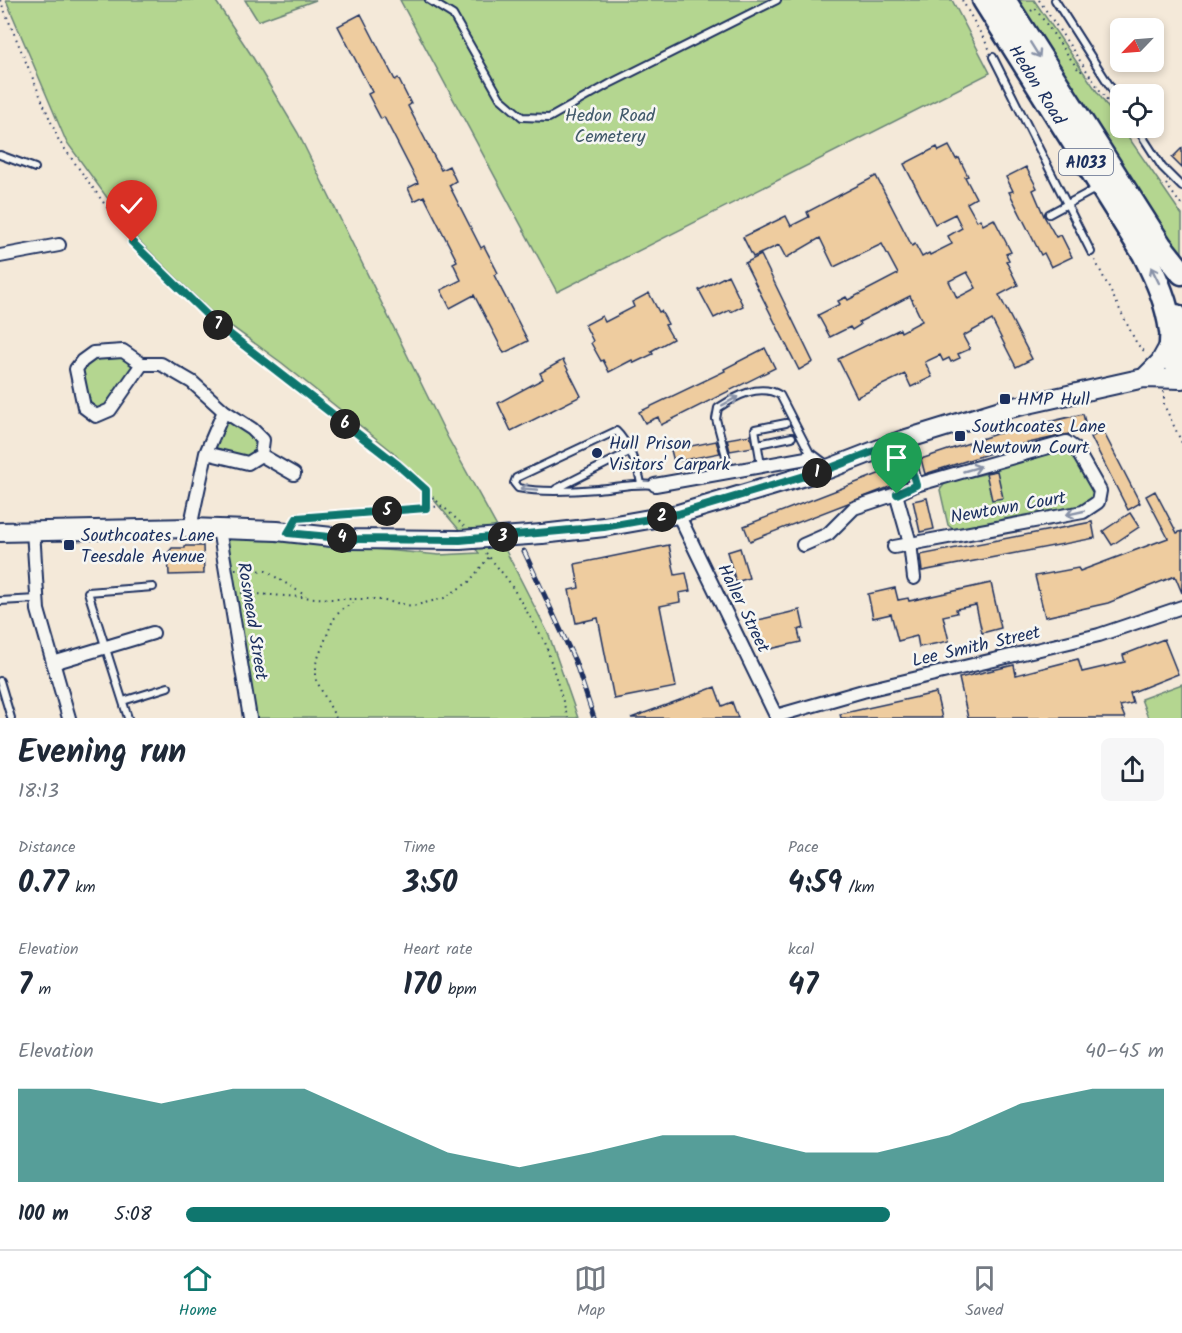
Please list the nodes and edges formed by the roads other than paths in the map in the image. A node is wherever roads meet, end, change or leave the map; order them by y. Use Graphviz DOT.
graph roads {
  1 [pos="429,0"];
  2 [pos="777,0"];
  3 [pos="984,0"];
  4 [pos="1004,0"];
  5 [pos="1055,0"];
  6 [pos="993,57"];
  7 [pos="1110,86"];
  8 [pos="1143,138"];
  9 [pos="0,155"];
  10 [pos="35,168"];
  11 [pos="1100,186"];
  12 [pos="1182,188"];
  13 [pos="1068,204"];
  14 [pos="1049,214"];
  15 [pos="59,245"];
  16 [pos="1091,252"];
  17 [pos="0,256"];
  18 [pos="1182,273"];
  19 [pos="1182,309"];
  20 [pos="1172,361"];
  21 [pos="142,364"];
  22 [pos="224,411"];
  23 [pos="786,423"];
  24 [pos="792,437"];
  25 [pos="903,440"];
  26 [pos="758,444"];
  27 [pos="629,452"];
  28 [pos="206,453"];
  29 [pos="261,455"];
  30 [pos="812,457"];
  31 [pos="761,465"];
  32 [pos="828,469"];
  33 [pos="730,471"];
  34 [pos="294,474"];
  35 [pos="641,484"];
  36 [pos="916,485"];
  37 [pos="655,486"];
  38 [pos="556,490"];
  39 [pos="897,494"];
  40 [pos="678,514"];
  41 [pos="190,528"];
  42 [pos="219,529"];
  43 [pos="33,530"];
  44 [pos="0,532"];
  45 [pos="910,543"];
  46 [pos="803,545"];
  47 [pos="894,547"];
  48 [pos="914,578"];
  49 [pos="153,586"];
  50 [pos="37,599"];
  51 [pos="0,601"];
  52 [pos="1182,607"];
  53 [pos="153,633"];
  54 [pos="106,647"];
  55 [pos="53,663"];
  56 [pos="0,681"];
  57 [pos="168,687"];
  58 [pos="123,701"];
  59 [pos="777,717"];
  60 [pos="11,718"];
  61 [pos="69,718"];
  62 [pos="128,718"];
  63 [pos="250,718"];
  1 -- 2 [label="lane"];
  3 -- 11 [label="highway, Hedon Road / A1033"];
  4 -- 18 [label="highway, Hedon Road / A1033, one-way"];
  5 -- 7 [label="lane"];
  6 -- 13 [label="lane"];
  8 -- 12 [label="lane"];
  9 -- 10 [label="lane"];
  11 -- 13 [label="lane"];
  20 -- 11 [label="highway, Hedon Road / A1033, one-way"];
  13 -- 14 [label="lane"];
  13 -- 16 [label="lane"];
  15 -- 17 [label="street"];
  19 -- 20 [label="highway"];
  20 -- 25 [label="street"];
  21 -- 21 [label="street"];
  21 -- 22 [label="street"];
  22 -- 28 [label="street"];
  22 -- 29 [label="street"];
  23 -- 26 [label="lane"];
  24 -- 26 [label="lane"];
  25 -- 32 [label="street"];
  25 -- 36 [label="street"];
  26 -- 31 [label="lane"];
  27 -- 35 [label="lane"];
  27 -- 38 [label="lane"];
  38 -- 27 [label="lane, one-way"];
  28 -- 29 [label="street"];
  28 -- 41 [label="street"];
  29 -- 34 [label="street"];
  30 -- 31 [label="street"];
  30 -- 32 [label="street"];
  33 -- 30 [label="lane, one-way"];
  31 -- 33 [label="street"];
  32 -- 40 [label="street"];
  33 -- 37 [label="street"];
  35 -- 37 [label="lane"];
  35 -- 38 [label="lane"];
  36 -- 39 [label="street, Newtown Court"];
  36 -- 45 [label="street, Newtown Court, one-way"];
  39 -- 45 [label="street"];
  39 -- 46 [label="street, Newtown Court"];
  40 -- 42 [label="street, bridge"];
  40 -- 59 [label="street, Haller Street"];
  41 -- 42 [label="street"];
  41 -- 43 [label="street"];
  42 -- 63 [label="street, Rosmead Street"];
  43 -- 44 [label="street"];
  43 -- 50 [label="street"];
  45 -- 47 [label="street, Newtown Court"];
  45 -- 48 [label="street"];
  49 -- 54 [label="lane"];
  50 -- 51 [label="lane"];
  50 -- 55 [label="street"];
  52 -- 59 [label="street, Lee Smith Street"];
  53 -- 54 [label="street"];
  54 -- 55 [label="street"];
  54 -- 58 [label="lane"];
  55 -- 61 [label="street"];
  56 -- 60 [label="lane"];
  57 -- 58 [label="lane"];
  58 -- 62 [label="lane"];
}
